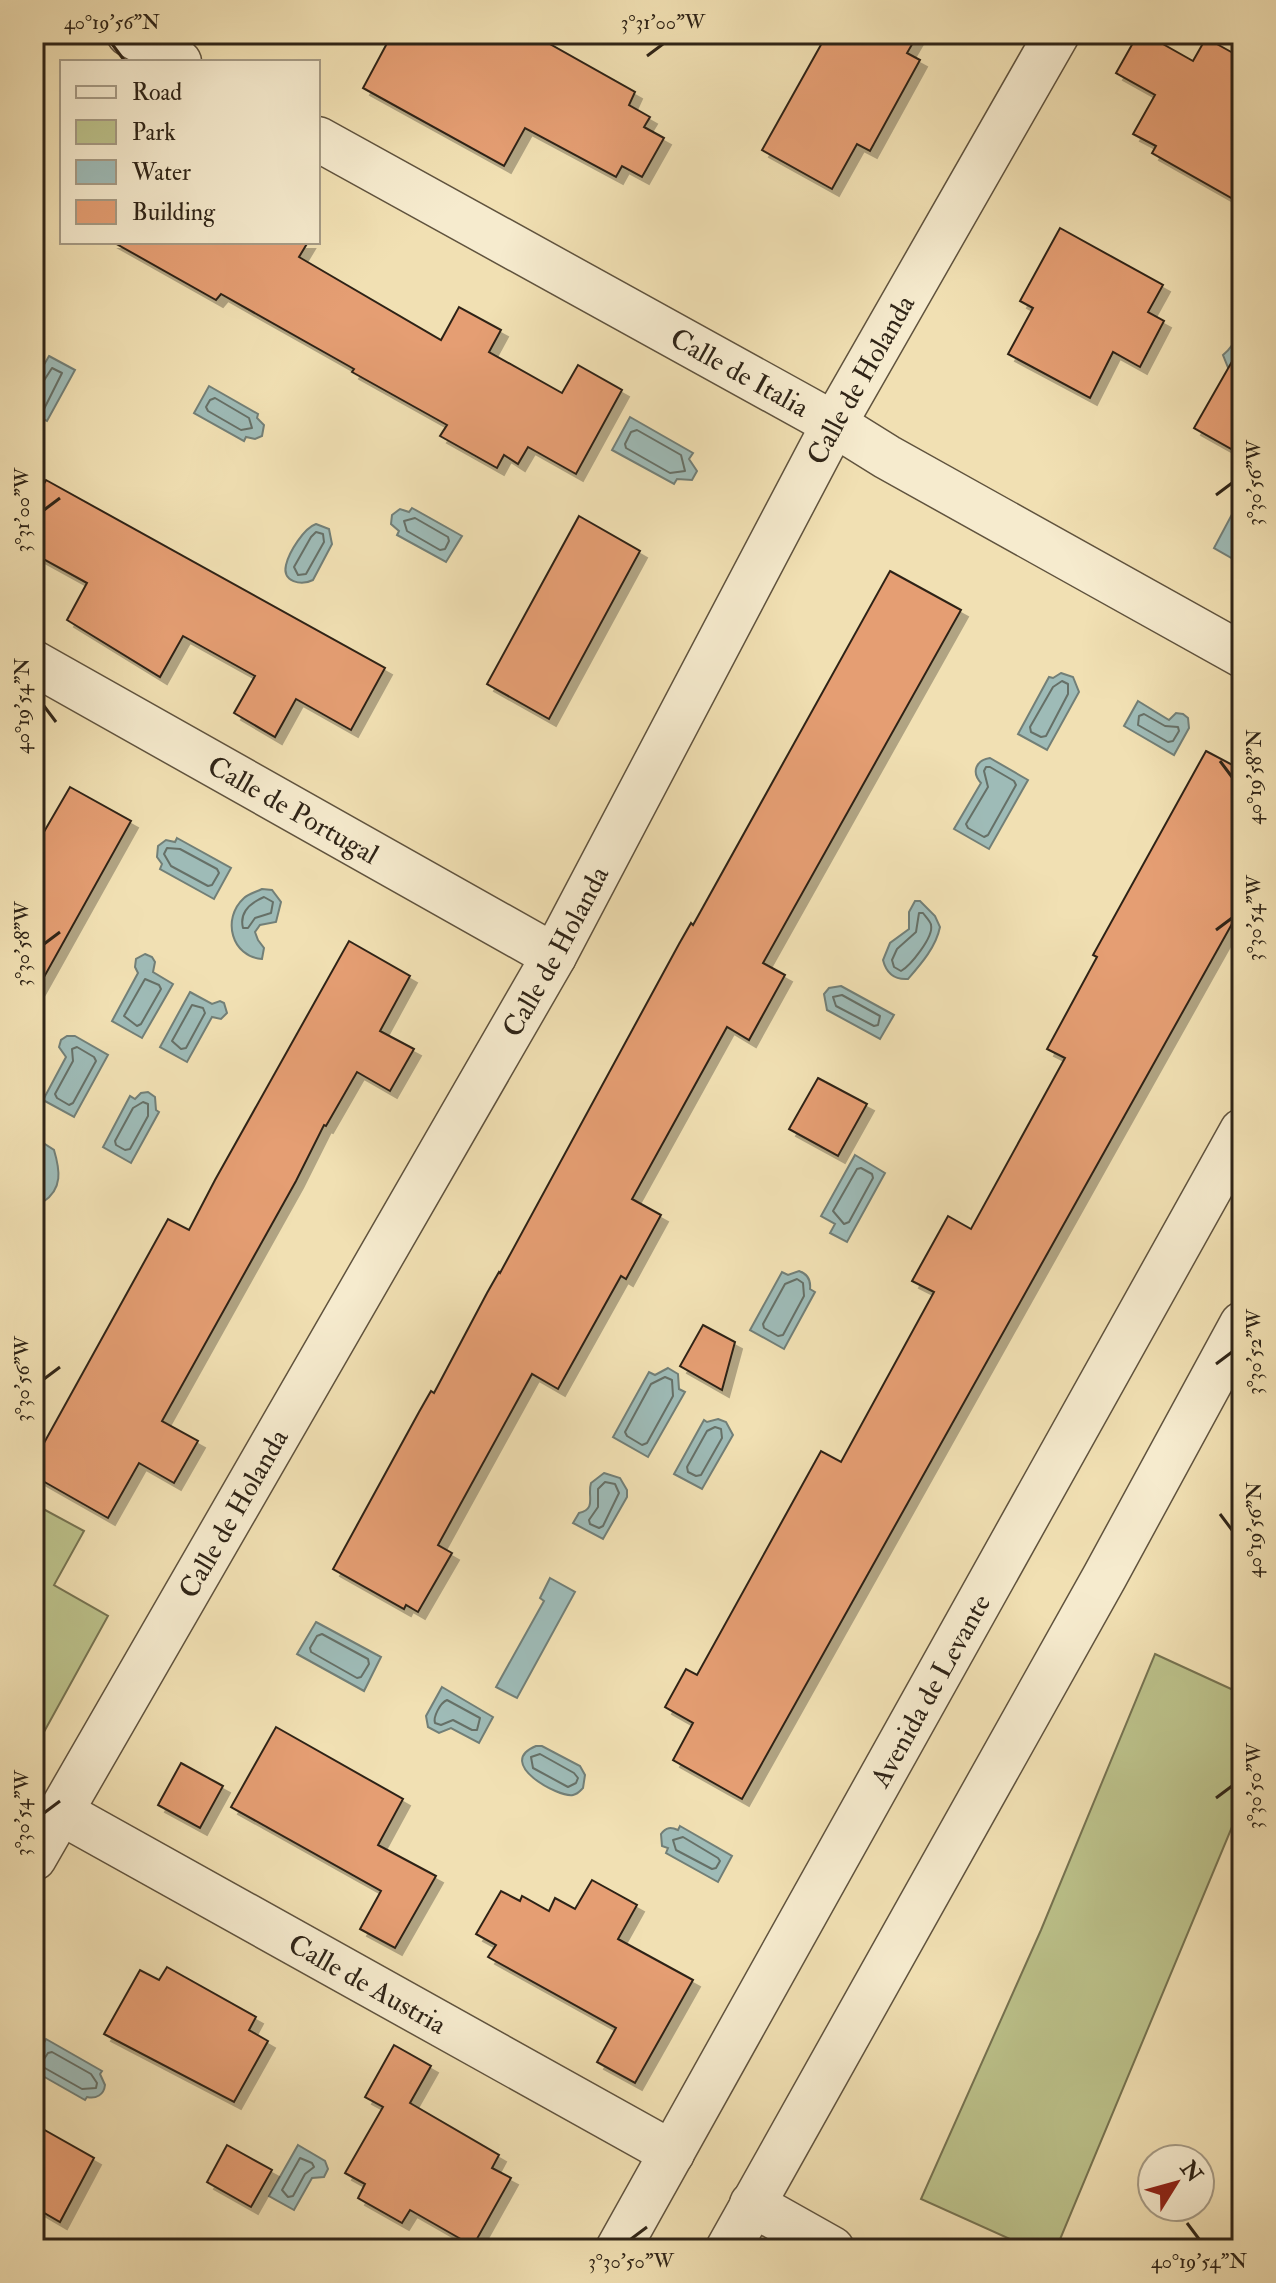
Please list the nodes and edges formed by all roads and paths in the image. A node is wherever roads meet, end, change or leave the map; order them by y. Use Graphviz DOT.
graph roads {
  1 [pos="129,34"];
  2 [pos="1057,34"];
  3 [pos="175,60"];
  4 [pos="320,140"];
  5 [pos="834,424"];
  6 [pos="1242,655"];
  7 [pos="35,666"];
  8 [pos="554,956"];
  9 [pos="1242,1131"];
  10 [pos="1242,1324"];
  11 [pos="62,1813"];
  12 [pos="34,1858"];
  13 [pos="672,2153"];
  14 [pos="752,2204"];
  15 [pos="618,2249"];
  16 [pos="728,2249"];
  17 [pos="832,2249"];
  1 -- 3 [label="street"];
  2 -- 5 [label="street, Calle de Holanda"];
  4 -- 5 [label="street, Calle de Italia"];
  5 -- 6 [label="street, Calle de Italia"];
  5 -- 8 [label="street, Calle de Holanda"];
  7 -- 8 [label="street, Calle de Portugal"];
  8 -- 11 [label="street, Calle de Holanda"];
  9 -- 13 [label="street, Avenida de Levante"];
  10 -- 14 [label="street"];
  11 -- 12 [label="street, Calle de Holanda"];
  11 -- 13 [label="street, Calle de Austria"];
  13 -- 15 [label="street, Avenida de Levante"];
  14 -- 16 [label="street"];
  14 -- 17 [label="street"];
}
